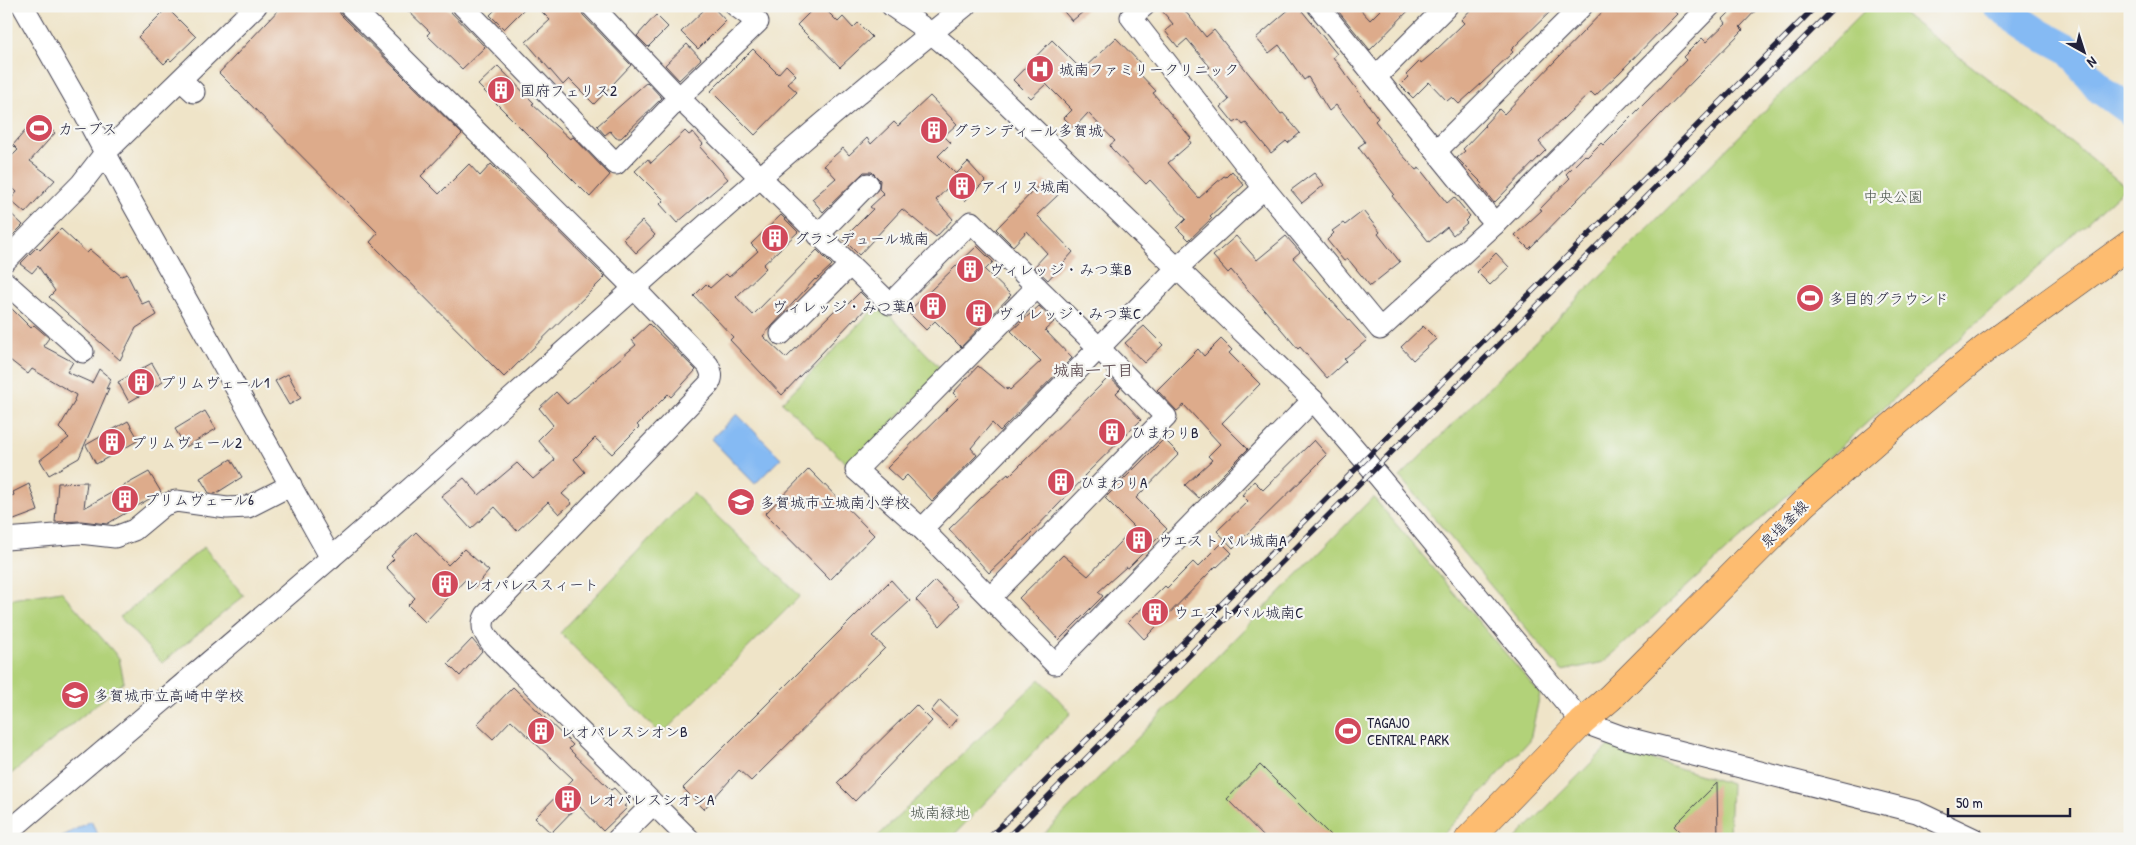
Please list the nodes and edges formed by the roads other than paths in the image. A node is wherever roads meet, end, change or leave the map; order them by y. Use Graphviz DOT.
graph roads {
  1 [pos="23,6"];
  2 [pos="256,6"];
  3 [pos="350,6"];
  4 [pos="463,6"];
  5 [pos="592,6"];
  6 [pos="736,6"];
  7 [pos="892,6"];
  8 [pos="965,6"];
  9 [pos="1144,6"];
  10 [pos="1318,6"];
  11 [pos="1447,6"];
  12 [pos="1582,6"];
  13 [pos="1710,6"];
  14 [pos="932,33"];
  15 [pos="1376,77"];
  16 [pos="679,98"];
  17 [pos="1436,151"];
  18 [pos="105,153"];
  19 [pos="758,177"];
  20 [pos="868,184"];
  21 [pos="1264,188"];
  22 [pos="1495,224"];
  23 [pos="818,235"];
  24 [pos="2130,244"];
  25 [pos="6,260"];
  26 [pos="850,265"];
  27 [pos="1176,269"];
  28 [pos="6,283"];
  29 [pos="1037,287"];
  30 [pos="635,289"];
  31 [pos="781,334"];
  32 [pos="1099,348"];
  33 [pos="83,352"];
  34 [pos="1312,400"];
  35 [pos="291,485"];
  36 [pos="922,529"];
  37 [pos="6,539"];
  38 [pos="331,558"];
  39 [pos="990,598"];
  40 [pos="1582,722"];
  41 [pos="654,804"];
  42 [pos="6,834"];
  43 [pos="618,839"];
  44 [pos="689,839"];
  45 [pos="1469,839"];
  46 [pos="1974,839"];
  1 -- 18 [label="street"];
  2 -- 18 [label="street"];
  3 -- 30 [label="street"];
  4 -- 16 [label="street"];
  5 -- 16 [label="street"];
  6 -- 16 [label="street"];
  7 -- 14 [label="street"];
  8 -- 14 [label="street"];
  9 -- 21 [label="street"];
  10 -- 15 [label="street"];
  11 -- 15 [label="street"];
  12 -- 17 [label="street"];
  13 -- 22 [label="street"];
  14 -- 19 [label="street"];
  14 -- 27 [label="street"];
  15 -- 17 [label="street"];
  16 -- 19 [label="street"];
  17 -- 22 [label="street"];
  18 -- 25 [label="street"];
  18 -- 35 [label="street"];
  19 -- 23 [label="street"];
  19 -- 30 [label="street"];
  20 -- 23 [label="street"];
  21 -- 22 [label="street"];
  21 -- 27 [label="street"];
  23 -- 26 [label="street"];
  24 -- 40 [label="main road, 泉塩釜線"];
  26 -- 29 [label="street"];
  26 -- 31 [label="street"];
  27 -- 32 [label="street"];
  27 -- 34 [label="street"];
  28 -- 33 [label="street"];
  29 -- 32 [label="street"];
  29 -- 36 [label="street"];
  30 -- 38 [label="street"];
  30 -- 41 [label="street"];
  32 -- 36 [label="street"];
  32 -- 39 [label="street"];
  34 -- 39 [label="street"];
  34 -- 40 [label="street"];
  35 -- 37 [label="street"];
  35 -- 38 [label="street"];
  36 -- 39 [label="street"];
  38 -- 42 [label="street"];
  40 -- 45 [label="main road, 泉塩釜線"];
  40 -- 46 [label="street"];
  41 -- 43 [label="street"];
  41 -- 44 [label="street"];
}
